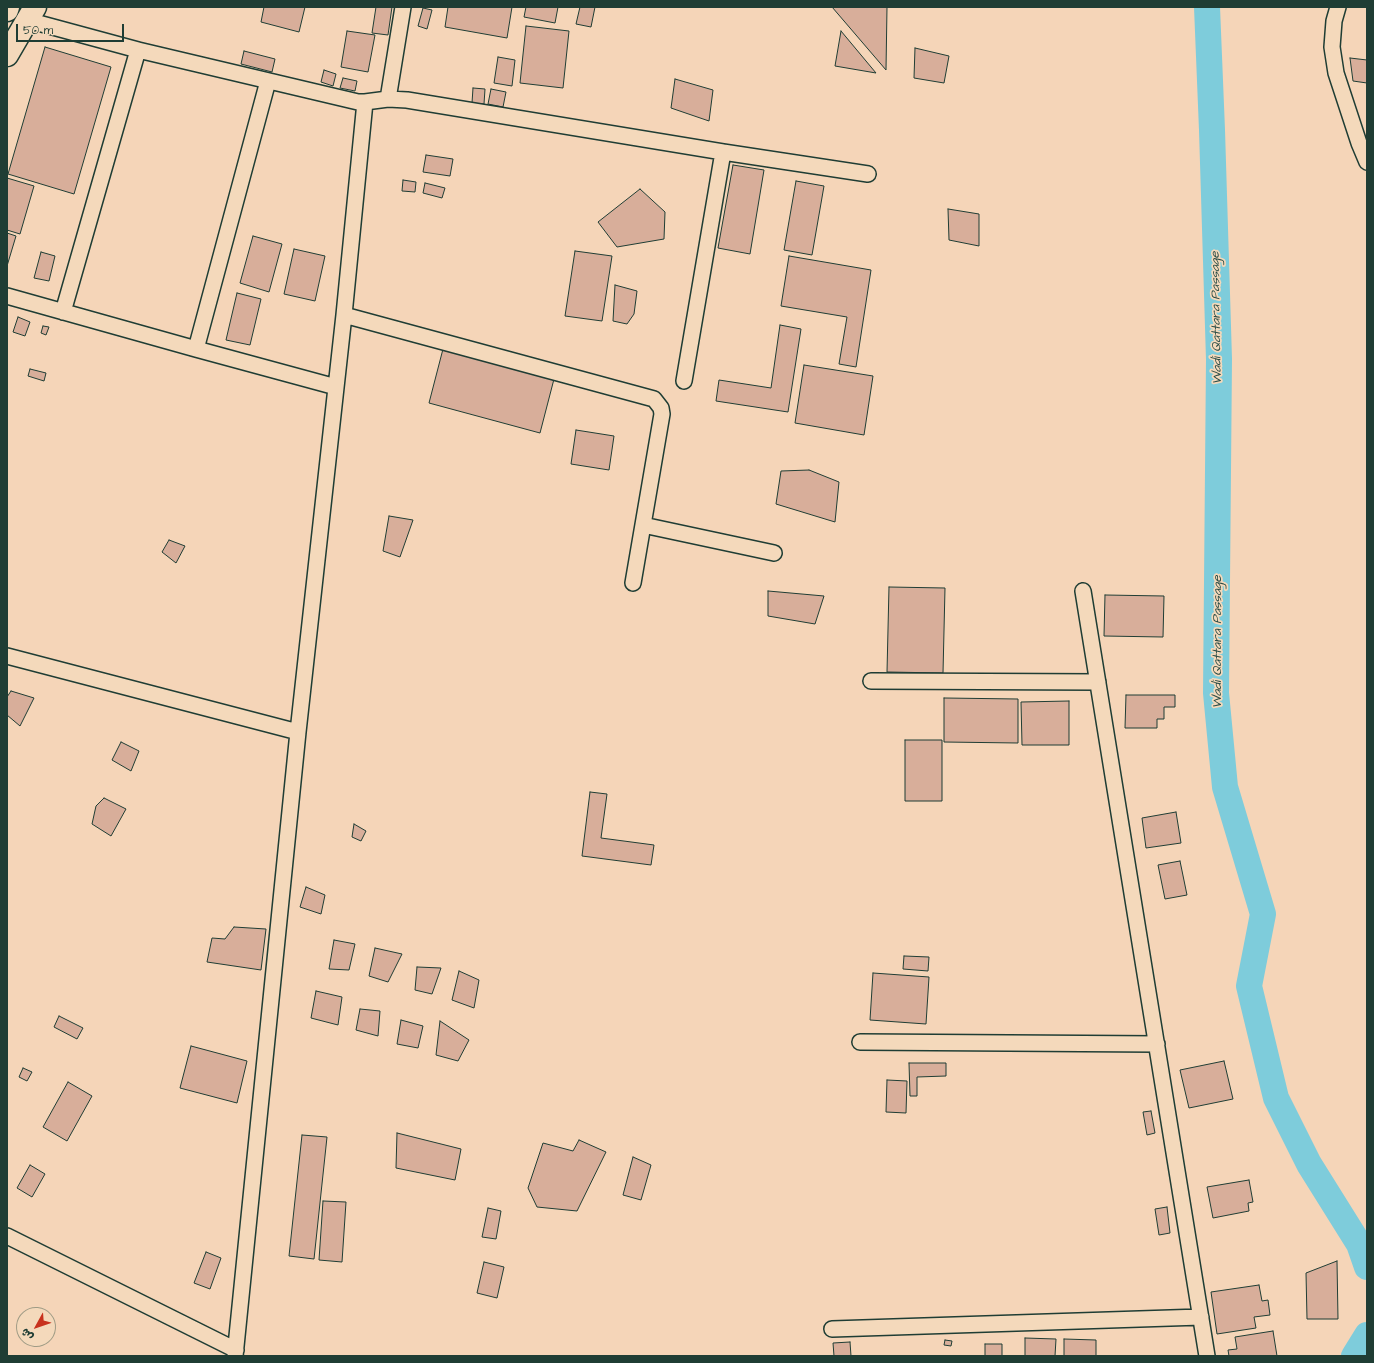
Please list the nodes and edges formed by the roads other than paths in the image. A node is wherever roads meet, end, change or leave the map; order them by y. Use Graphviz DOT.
graph roads {
  1 [pos="8,7"];
  2 [pos="403,7"];
  3 [pos="1338,7"];
  4 [pos="7,10"];
  5 [pos="31,14"];
  6 [pos="138,50"];
  7 [pos="7,55"];
  8 [pos="268,81"];
  9 [pos="388,99"];
  10 [pos="365,102"];
  11 [pos="1363,143"];
  12 [pos="723,152"];
  13 [pos="1367,162"];
  14 [pos="868,174"];
  15 [pos="7,296"];
  16 [pos="63,312"];
  17 [pos="344,315"];
  18 [pos="196,349"];
  19 [pos="684,381"];
  20 [pos="336,387"];
  21 [pos="643,525"];
  22 [pos="774,554"];
  23 [pos="634,583"];
  24 [pos="1083,591"];
  25 [pos="7,656"];
  26 [pos="871,681"];
  27 [pos="1098,682"];
  28 [pos="298,732"];
  29 [pos="860,1042"];
  30 [pos="1157,1044"];
  31 [pos="7,1236"];
  32 [pos="1201,1317"];
  33 [pos="832,1329"];
  34 [pos="236,1353"];
  35 [pos="1207,1356"];
  1 -- 4 [label="highway"];
  2 -- 9 [label="street"];
  3 -- 11 [label="street"];
  5 -- 6 [label="street"];
  5 -- 7 [label="highway"];
  6 -- 8 [label="street"];
  6 -- 16 [label="street"];
  8 -- 10 [label="street"];
  8 -- 18 [label="street"];
  9 -- 10 [label="street"];
  9 -- 12 [label="street"];
  10 -- 17 [label="street"];
  11 -- 13 [label="street"];
  12 -- 14 [label="street"];
  12 -- 19 [label="street"];
  15 -- 16 [label="street"];
  16 -- 18 [label="street"];
  17 -- 20 [label="street"];
  17 -- 21 [label="street"];
  18 -- 20 [label="street"];
  20 -- 28 [label="street"];
  21 -- 22 [label="street"];
  21 -- 23 [label="street"];
  24 -- 27 [label="street"];
  25 -- 28 [label="street"];
  26 -- 27 [label="street"];
  27 -- 30 [label="street"];
  28 -- 34 [label="street"];
  29 -- 30 [label="street"];
  30 -- 32 [label="street"];
  31 -- 34 [label="street"];
  32 -- 33 [label="street"];
  32 -- 35 [label="street"];
}
